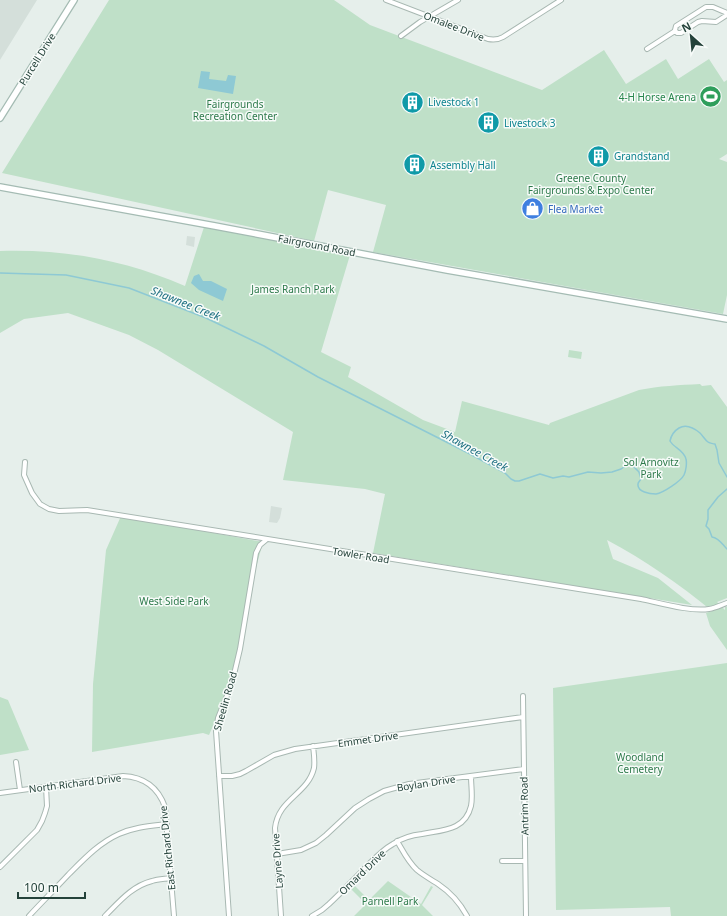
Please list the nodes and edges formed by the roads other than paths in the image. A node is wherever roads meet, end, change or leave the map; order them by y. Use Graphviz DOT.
graph roads {
  1 [pos="74,0"];
  2 [pos="386,0"];
  3 [pos="458,0"];
  4 [pos="561,0"];
  5 [pos="727,14"];
  6 [pos="431,16"];
  7 [pos="675,31"];
  8 [pos="401,36"];
  9 [pos="647,49"];
  10 [pos="0,118"];
  11 [pos="0,187"];
  12 [pos="727,319"];
  13 [pos="24,462"];
  14 [pos="266,540"];
  15 [pos="727,603"];
  16 [pos="523,696"];
  17 [pos="523,718"];
  18 [pos="313,746"];
  19 [pos="16,762"];
  20 [pos="524,769"];
  21 [pos="219,776"];
  22 [pos="471,776"];
  23 [pos="149,784"];
  24 [pos="46,787"];
  25 [pos="20,790"];
  26 [pos="0,793"];
  27 [pos="167,824"];
  28 [pos="397,841"];
  29 [pos="277,854"];
  30 [pos="502,861"];
  31 [pos="525,861"];
  32 [pos="0,867"];
  33 [pos="171,878"];
  34 [pos="29,916"];
  35 [pos="105,916"];
  36 [pos="174,916"];
  37 [pos="229,916"];
  38 [pos="281,916"];
  39 [pos="312,916"];
  40 [pos="467,916"];
  41 [pos="526,916"];
  1 -- 10 [label="street, Purcell Drive"];
  2 -- 6 [label="street, Omalee Drive"];
  3 -- 6 [label="street"];
  4 -- 6 [label="street, Omalee Drive"];
  5 -- 7 [label="street"];
  5 -- 7 [label="street"];
  6 -- 8 [label="street"];
  7 -- 9 [label="street"];
  11 -- 12 [label="street, Fairground Road"];
  13 -- 14 [label="street, Towler Road"];
  14 -- 15 [label="street, Towler Road"];
  14 -- 21 [label="street, Sheelin Road"];
  16 -- 17 [label="street, Antrim Road"];
  17 -- 18 [label="street, Emmet Drive"];
  17 -- 20 [label="street, Antrim Road"];
  18 -- 21 [label="street, Emmet Drive"];
  18 -- 29 [label="street, Layne Drive"];
  19 -- 25 [label="street"];
  20 -- 22 [label="street, Boylan Drive"];
  20 -- 31 [label="street, Antrim Road"];
  21 -- 37 [label="street, Sheelin Road"];
  22 -- 28 [label="street, Omard Drive"];
  22 -- 29 [label="street, Boylan Drive"];
  23 -- 24 [label="street, North Richard Drive"];
  23 -- 27 [label="street, East Richard Drive"];
  24 -- 25 [label="street, North Richard Drive"];
  24 -- 32 [label="street"];
  25 -- 26 [label="street, North Richard Drive"];
  27 -- 33 [label="street, East Richard Drive"];
  27 -- 34 [label="street"];
  28 -- 39 [label="street, Omard Drive"];
  28 -- 40 [label="street"];
  29 -- 38 [label="street, Layne Drive"];
  30 -- 31 [label="street"];
  31 -- 41 [label="street, Antrim Road"];
  33 -- 35 [label="street"];
  33 -- 36 [label="street, East Richard Drive"];
}
